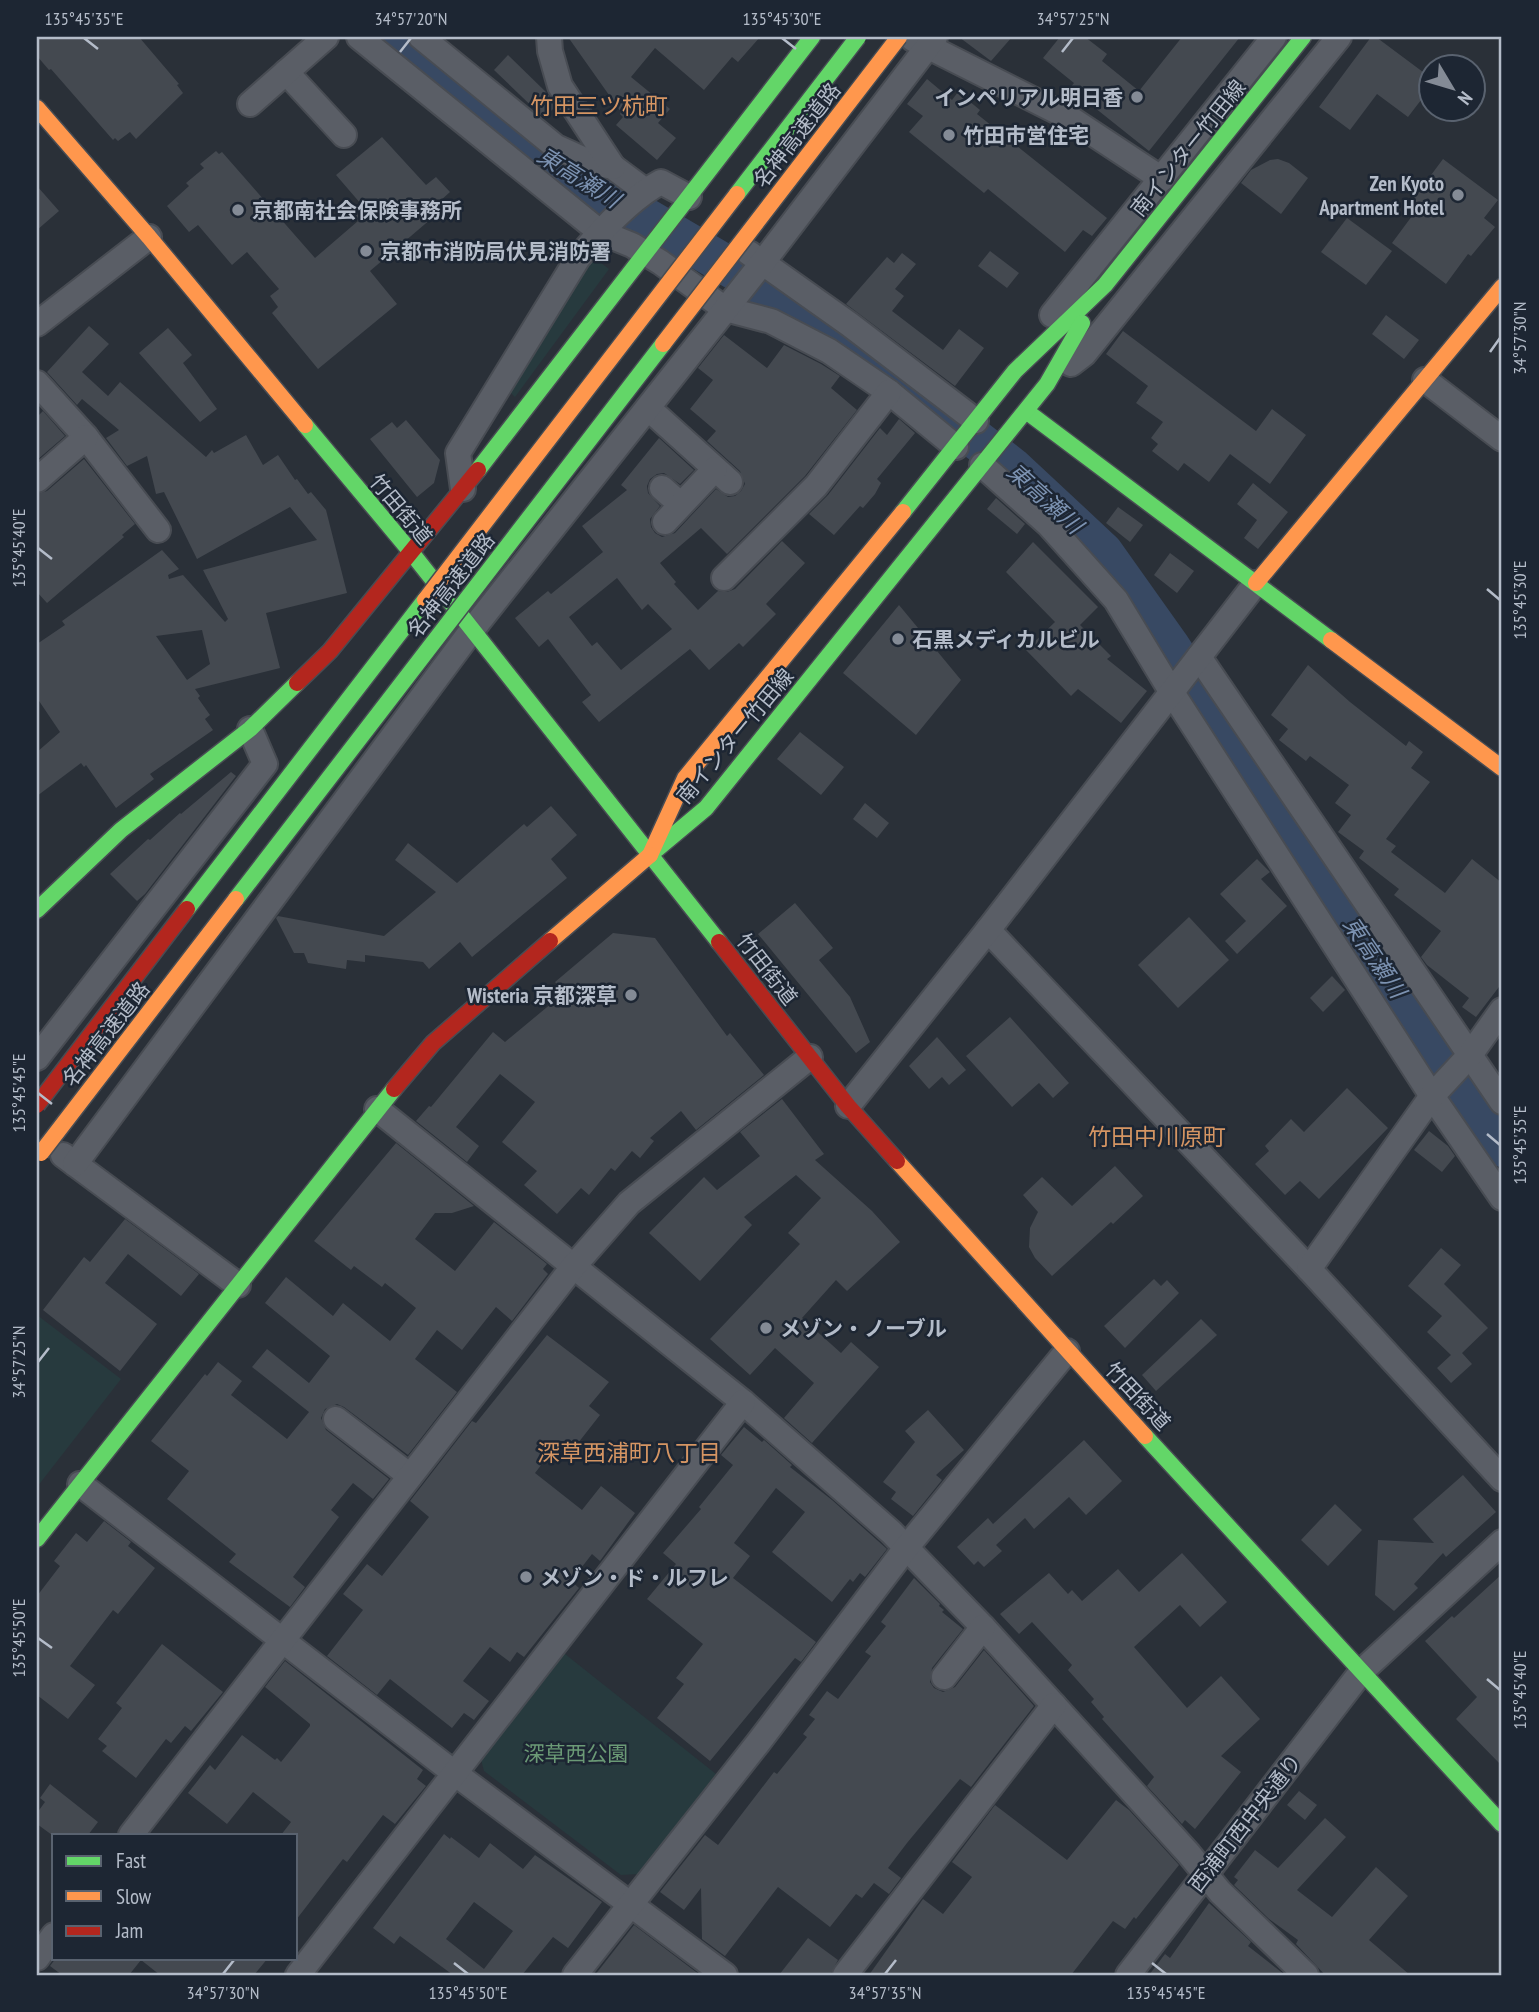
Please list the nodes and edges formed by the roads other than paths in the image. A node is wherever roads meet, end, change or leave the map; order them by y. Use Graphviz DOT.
graph roads {
  1 [pos="326,37"];
  2 [pos="359,37"];
  3 [pos="549,37"];
  4 [pos="858,37"];
  5 [pos="899,37"];
  6 [pos="1274,37"];
  7 [pos="1303,37"];
  8 [pos="1339,37"];
  9 [pos="432,40"];
  10 [pos="804,40"];
  11 [pos="924,40"];
  12 [pos="456,65"];
  13 [pos="286,72"];
  14 [pos="432,94"];
  15 [pos="250,104"];
  16 [pos="37,108"];
  17 [pos="344,135"];
  18 [pos="613,167"];
  19 [pos="1162,179"];
  20 [pos="642,192"];
  21 [pos="685,202"];
  22 [pos="608,226"];
  23 [pos="149,237"];
  24 [pos="645,253"];
  25 [pos="760,266"];
  26 [pos="1105,285"];
  27 [pos="1502,286"];
  28 [pos="731,302"];
  29 [pos="37,324"];
  30 [pos="1015,371"];
  31 [pos="1425,380"];
  32 [pos="37,383"];
  33 [pos="1047,384"];
  34 [pos="889,392"];
  35 [pos="648,408"];
  36 [pos="1026,411"];
  37 [pos="975,423"];
  38 [pos="86,437"];
  39 [pos="1502,439"];
  40 [pos="958,444"];
  41 [pos="983,463"];
  42 [pos="37,480"];
  43 [pos="463,489"];
  44 [pos="669,504"];
  45 [pos="158,530"];
  46 [pos="411,552"];
  47 [pos="724,578"];
  48 [pos="1256,583"];
  49 [pos="472,630"];
  50 [pos="1198,659"];
  51 [pos="1173,688"];
  52 [pos="250,729"];
  53 [pos="1502,768"];
  54 [pos="650,855"];
  55 [pos="37,910"];
  56 [pos="988,930"];
  57 [pos="1502,1010"];
  58 [pos="1467,1056"];
  59 [pos="810,1057"];
  60 [pos="37,1058"];
  61 [pos="1435,1093"];
  62 [pos="1502,1102"];
  63 [pos="37,1105"];
  64 [pos="848,1106"];
  65 [pos="377,1109"];
  66 [pos="38,1149"];
  67 [pos="75,1164"];
  68 [pos="1502,1198"];
  69 [pos="573,1267"];
  70 [pos="1309,1269"];
  71 [pos="238,1285"];
  72 [pos="1067,1351"];
  73 [pos="743,1402"];
  74 [pos="336,1419"];
  75 [pos="410,1476"];
  76 [pos="1502,1479"];
  77 [pos="80,1484"];
  78 [pos="37,1539"];
  79 [pos="1502,1542"];
  80 [pos="906,1548"];
  81 [pos="983,1627"];
  82 [pos="283,1639"];
  83 [pos="1362,1671"];
  84 [pos="944,1677"];
  85 [pos="1054,1705"];
  86 [pos="453,1772"];
  87 [pos="1502,1824"];
  88 [pos="132,1834"];
  89 [pos="1206,1873"];
  90 [pos="631,1904"];
  91 [pos="52,1938"];
  92 [pos="37,1958"];
  93 [pos="298,1975"];
  94 [pos="575,1975"];
  95 [pos="725,1975"];
  96 [pos="845,1975"];
  97 [pos="1128,1975"];
  98 [pos="1306,1975"];
  1 -- 13 [label="street"];
  2 -- 14 [label="street"];
  3 -- 18 [label="street"];
  4 -- 63 [label="main road, 名神高速道路, bridge"];
  5 -- 66 [label="main road, 名神高速道路, bridge"];
  6 -- 19 [label="street"];
  7 -- 26 [label="main road, 南インター竹田線"];
  8 -- 33 [label="street"];
  9 -- 12 [label="street"];
  10 -- 21 [label="main road"];
  11 -- 19 [label="street"];
  11 -- 25 [label="street"];
  12 -- 14 [label="street"];
  12 -- 18 [label="street"];
  13 -- 15 [label="street"];
  13 -- 17 [label="street"];
  14 -- 22 [label="street"];
  16 -- 23 [label="main road, 竹田街道"];
  18 -- 20 [label="street"];
  19 -- 30 [label="street"];
  20 -- 21 [label="street"];
  20 -- 22 [label="street"];
  21 -- 24 [label="main road"];
  21 -- 25 [label="street"];
  22 -- 24 [label="street"];
  22 -- 43 [label="street"];
  23 -- 29 [label="street"];
  23 -- 46 [label="main road, 竹田街道"];
  24 -- 28 [label="street"];
  24 -- 43 [label="main road"];
  25 -- 28 [label="street"];
  25 -- 37 [label="street"];
  26 -- 30 [label="main road, 南インター竹田線"];
  26 -- 33 [label="main road, 南インター竹田線"];
  27 -- 31 [label="main road"];
  28 -- 34 [label="street"];
  28 -- 35 [label="street"];
  30 -- 37 [label="main road, 南インター竹田線"];
  31 -- 39 [label="street"];
  31 -- 48 [label="main road"];
  32 -- 38 [label="street"];
  33 -- 36 [label="main road, 南インター竹田線"];
  34 -- 40 [label="street"];
  34 -- 47 [label="street"];
  35 -- 44 [label="street"];
  35 -- 49 [label="street"];
  36 -- 41 [label="main road, 南インター竹田線"];
  36 -- 48 [label="main road"];
  37 -- 40 [label="main road, 南インター竹田線"];
  38 -- 42 [label="street"];
  38 -- 45 [label="street"];
  40 -- 54 [label="main road, 南インター竹田線"];
  41 -- 51 [label="street"];
  41 -- 54 [label="main road, 南インター竹田線"];
  43 -- 46 [label="main road"];
  46 -- 49 [label="main road, 竹田街道"];
  46 -- 52 [label="main road"];
  48 -- 50 [label="street"];
  48 -- 53 [label="main road"];
  49 -- 54 [label="main road, 竹田街道"];
  49 -- 67 [label="street"];
  50 -- 51 [label="street"];
  50 -- 58 [label="street"];
  51 -- 56 [label="street"];
  51 -- 61 [label="street"];
  52 -- 55 [label="main road"];
  52 -- 60 [label="street"];
  54 -- 59 [label="main road, 竹田街道"];
  54 -- 65 [label="main road"];
  56 -- 64 [label="street"];
  56 -- 70 [label="street"];
  57 -- 58 [label="street"];
  58 -- 61 [label="street"];
  58 -- 62 [label="street"];
  59 -- 64 [label="main road, 竹田街道"];
  59 -- 69 [label="street"];
  61 -- 68 [label="street"];
  61 -- 70 [label="street"];
  64 -- 72 [label="main road, 竹田街道"];
  65 -- 69 [label="street"];
  65 -- 71 [label="main road"];
  66 -- 67 [label="street"];
  67 -- 71 [label="street"];
  69 -- 73 [label="street"];
  69 -- 75 [label="street"];
  70 -- 76 [label="street"];
  71 -- 77 [label="main road"];
  72 -- 80 [label="street"];
  72 -- 83 [label="main road, 竹田街道"];
  73 -- 80 [label="street"];
  73 -- 86 [label="street"];
  74 -- 75 [label="street"];
  75 -- 82 [label="street"];
  77 -- 78 [label="main road"];
  77 -- 82 [label="street"];
  79 -- 83 [label="street, 西浦町西中央通り"];
  80 -- 81 [label="street"];
  80 -- 90 [label="street"];
  81 -- 84 [label="street"];
  81 -- 85 [label="street"];
  82 -- 86 [label="street"];
  82 -- 88 [label="street"];
  83 -- 87 [label="main road, 竹田街道"];
  83 -- 89 [label="street, 西浦町西中央通り"];
  85 -- 89 [label="street"];
  85 -- 96 [label="street"];
  86 -- 90 [label="street"];
  86 -- 93 [label="street"];
  89 -- 97 [label="street, 西浦町西中央通り"];
  89 -- 98 [label="street"];
  90 -- 94 [label="street"];
  90 -- 95 [label="street"];
  91 -- 92 [label="street"];
}
